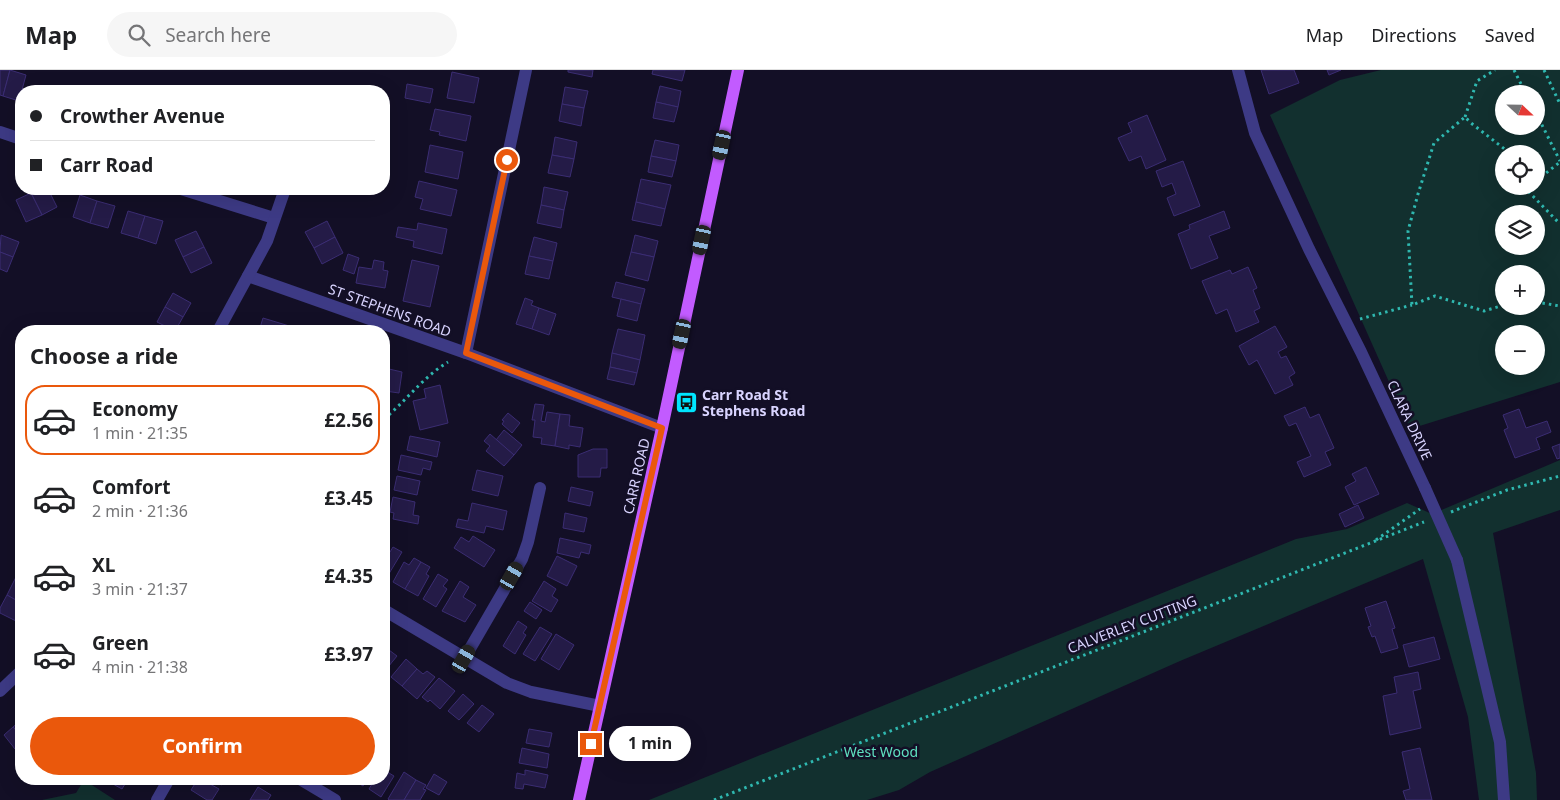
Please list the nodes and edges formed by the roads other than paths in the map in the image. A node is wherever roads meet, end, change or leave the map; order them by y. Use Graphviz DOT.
graph roads {
  1 [pos="526,70"];
  2 [pos="738,70"];
  3 [pos="1238,70"];
  4 [pos="1,137"];
  5 [pos="15,138"];
  6 [pos="200,195"];
  7 [pos="282,195"];
  8 [pos="274,218"];
  9 [pos="248,276"];
  10 [pos="221,325"];
  11 [pos="387,325"];
  12 [pos="390,326"];
  13 [pos="461,351"];
  14 [pos="662,428"];
  15 [pos="540,488"];
  16 [pos="390,614"];
  17 [pos="464,659"];
  18 [pos="15,677"];
  19 [pos="0,691"];
  20 [pos="600,706"];
  21 [pos="166,785"];
  22 [pos="310,785"];
  23 [pos="157,800"];
  24 [pos="336,800"];
  25 [pos="579,800"];
  26 [pos="1504,800"];
  1 -- 13 [label="street"];
  2 -- 14 [label="main road, CARR ROAD"];
  3 -- 26 [label="street, CLARA DRIVE, bridge"];
  4 -- 5 [label="street"];
  6 -- 8 [label="street"];
  7 -- 8 [label="street"];
  8 -- 9 [label="street"];
  9 -- 10 [label="street"];
  9 -- 11 [label="street, ST STEPHENS ROAD"];
  12 -- 13 [label="street, ST STEPHENS ROAD"];
  13 -- 14 [label="street, ST STEPHENS ROAD"];
  14 -- 20 [label="main road, CARR ROAD"];
  15 -- 17 [label="street"];
  16 -- 17 [label="street"];
  17 -- 20 [label="street"];
  18 -- 19 [label="street"];
  20 -- 25 [label="main road, CARR ROAD"];
  21 -- 23 [label="street"];
  22 -- 24 [label="street"];
}
